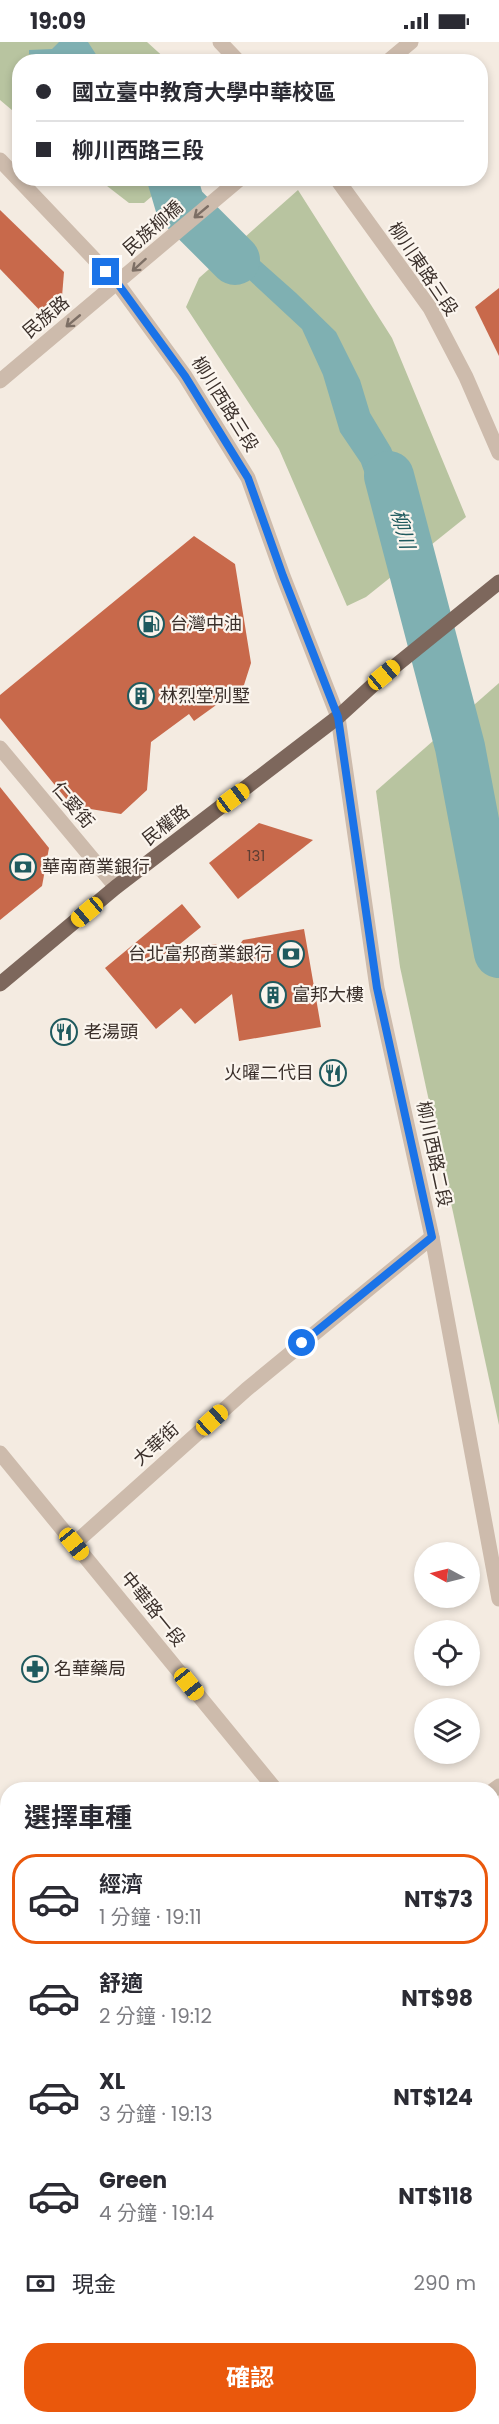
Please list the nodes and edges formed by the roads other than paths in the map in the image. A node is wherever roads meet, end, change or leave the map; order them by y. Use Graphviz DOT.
graph roads {
  1 [pos="220,42"];
  2 [pos="411,42"];
  3 [pos="231,54"];
  4 [pos="397,54"];
  5 [pos="0,160"];
  6 [pos="12,173"];
  7 [pos="25,186"];
  8 [pos="231,186"];
  9 [pos="342,186"];
  10 [pos="118,284"];
  11 [pos="0,381"];
  12 [pos="499,453"];
  13 [pos="499,582"];
  14 [pos="338,717"];
  15 [pos="0,748"];
  16 [pos="116,887"];
  17 [pos="0,984"];
  18 [pos="432,1237"];
  19 [pos="0,1453"];
  20 [pos="74,1544"];
  21 [pos="499,1599"];
  22 [pos="269,1782"];
  1 -- 3 [label="street"];
  2 -- 4 [label="street"];
  5 -- 6 [label="street, 柳川西路三段"];
  7 -- 10 [label="street, 柳川西路三段"];
  8 -- 10 [label="street, 民族柳橋, one-way"];
  9 -- 12 [label="street, 柳川東路三段"];
  10 -- 11 [label="street, 民族路, one-way"];
  10 -- 14 [label="street, 柳川西路三段"];
  13 -- 14 [label="main road, 民權路"];
  14 -- 16 [label="main road, 民權路"];
  14 -- 18 [label="street, 柳川西路二段"];
  15 -- 16 [label="street, 仁愛街"];
  16 -- 17 [label="main road, 民權路"];
  18 -- 20 [label="street, 大華街"];
  18 -- 21 [label="street, 柳川西路二段"];
  19 -- 20 [label="street, 中華路一段"];
  20 -- 22 [label="street, 中華路一段"];
}
